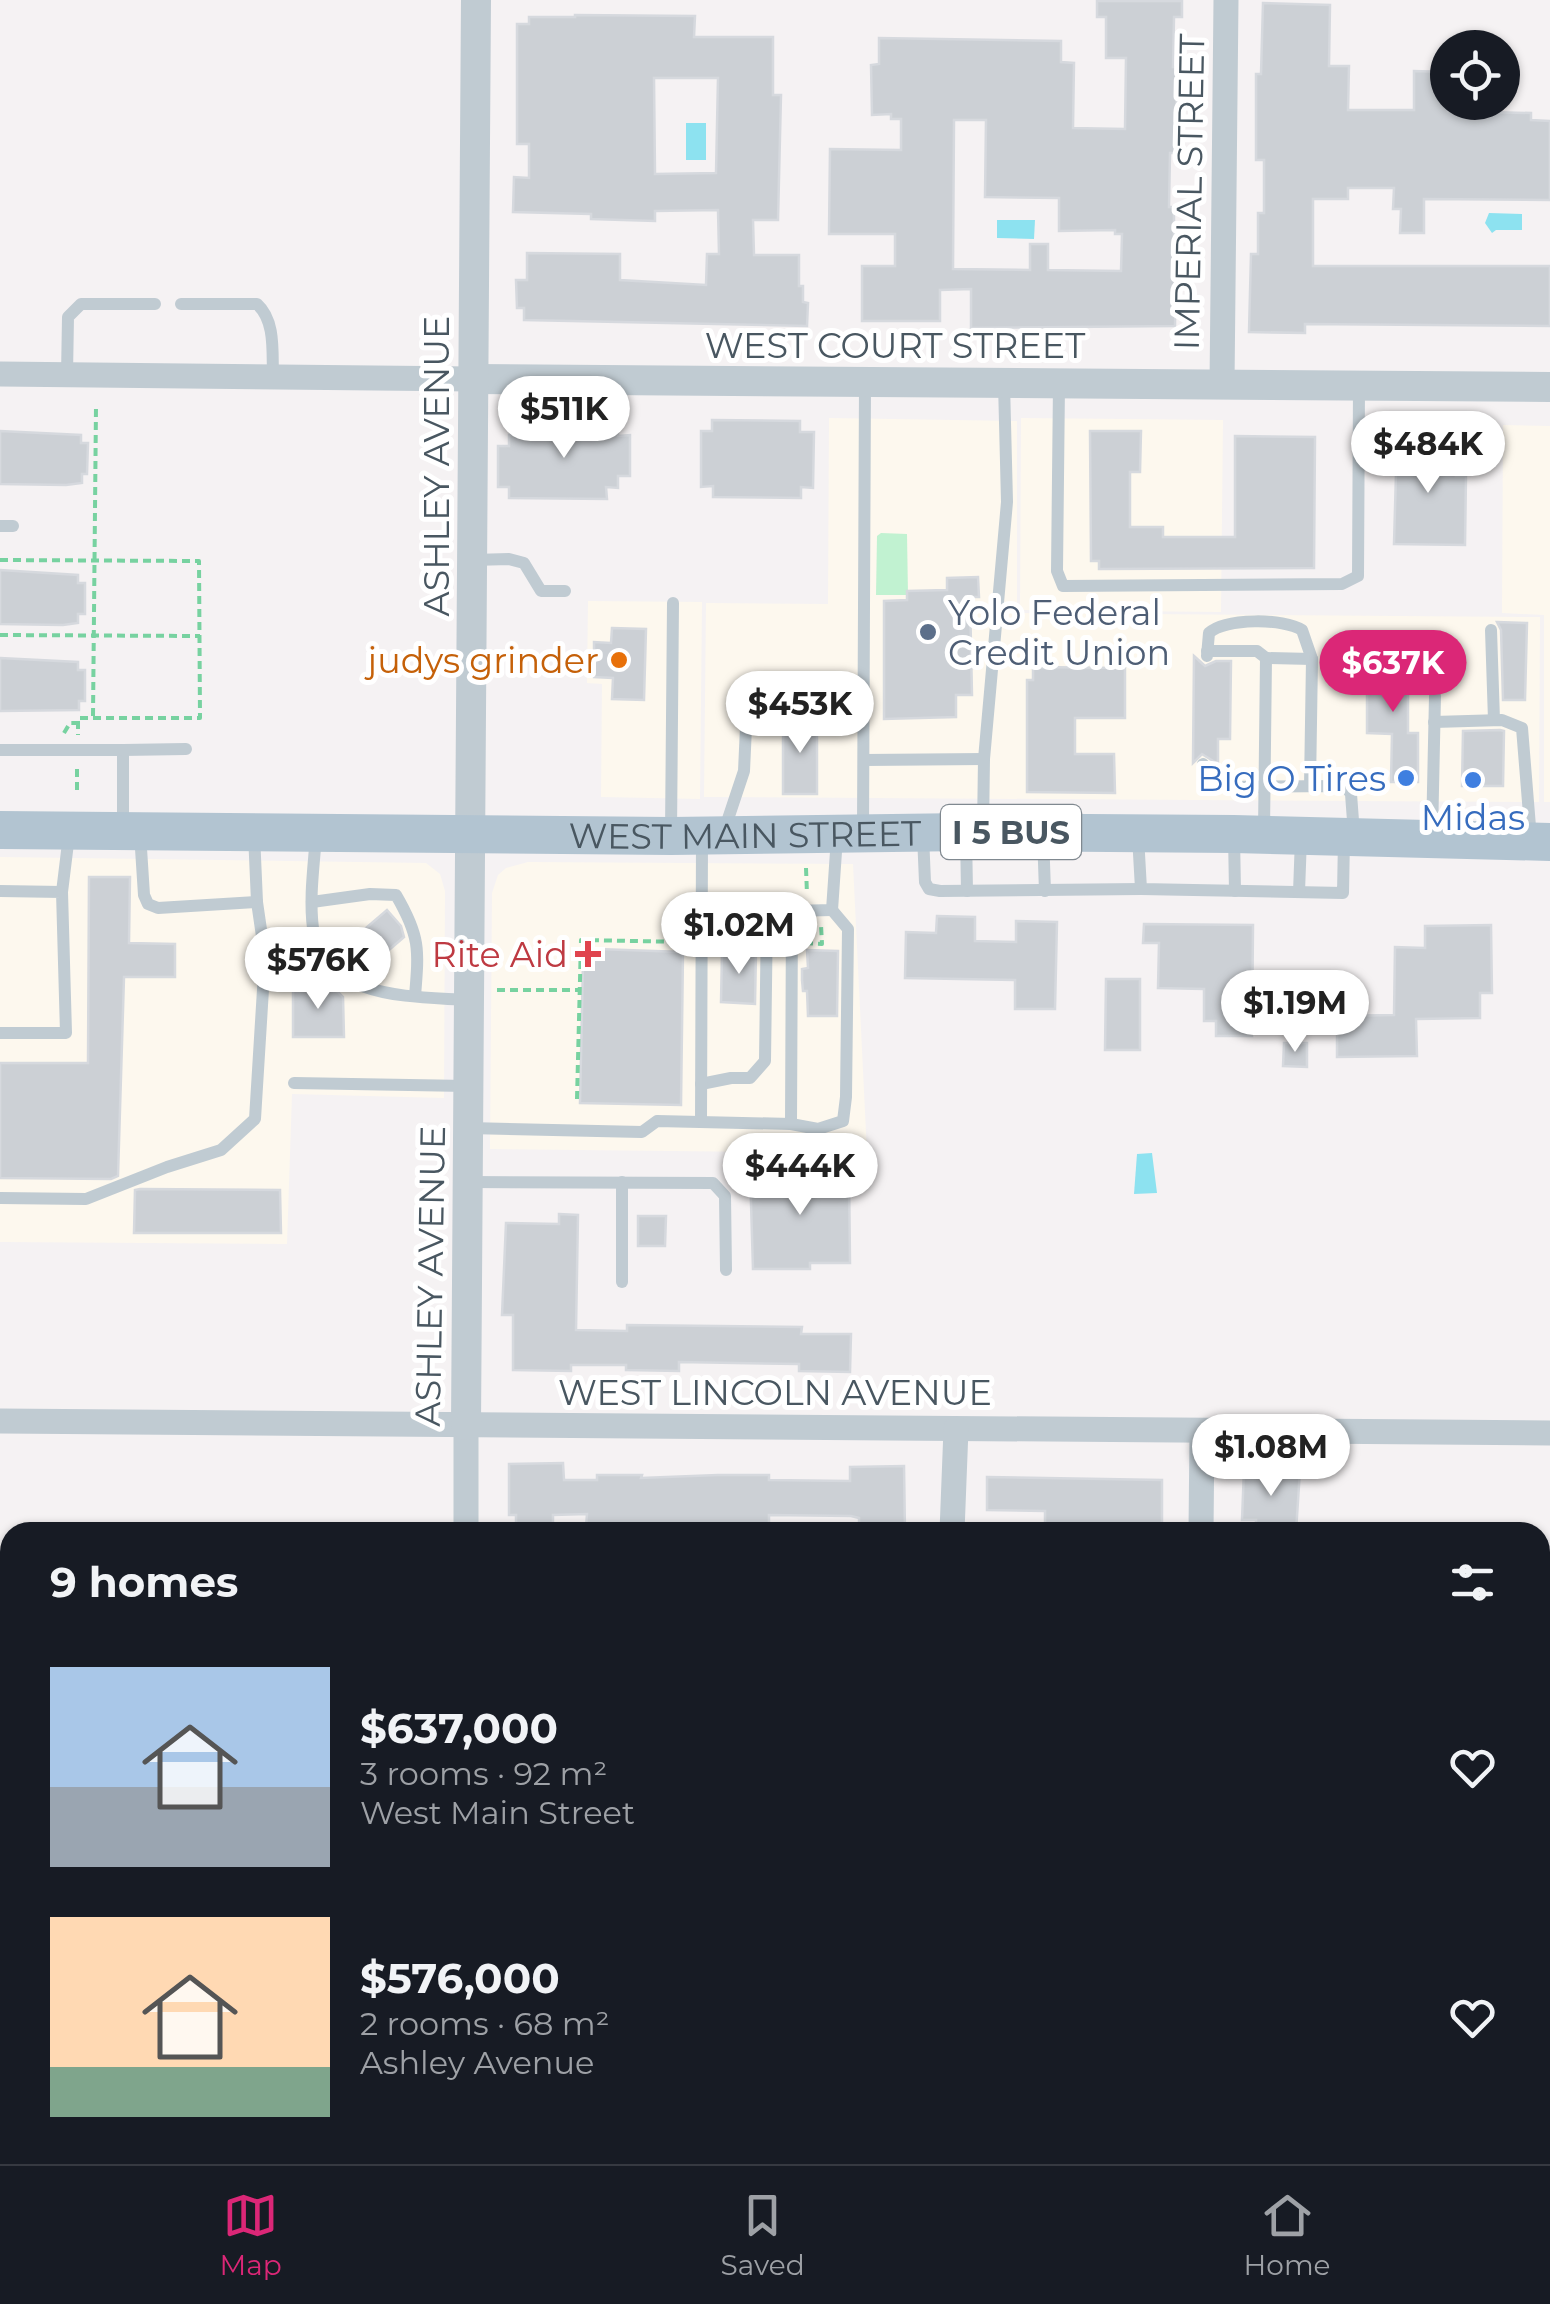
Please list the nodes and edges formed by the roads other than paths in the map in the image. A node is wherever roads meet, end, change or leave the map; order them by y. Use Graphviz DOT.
graph roads {
  1 [pos="476,0"];
  2 [pos="1226,0"];
  3 [pos="155,304"];
  4 [pos="181,304"];
  5 [pos="0,374"];
  6 [pos="67,375"];
  7 [pos="273,377"];
  8 [pos="472,379"];
  9 [pos="865,382"];
  10 [pos="1004,383"];
  11 [pos="1059,384"];
  12 [pos="1222,385"];
  13 [pos="1358,386"];
  14 [pos="1550,388"];
  15 [pos="473,560"];
  16 [pos="564,591"];
  17 [pos="673,603"];
  18 [pos="1491,630"];
  19 [pos="1266,658"];
  20 [pos="1312,658"];
  21 [pos="1435,696"];
  22 [pos="748,705"];
  23 [pos="1494,720"];
  24 [pos="1434,722"];
  25 [pos="0,750"];
  26 [pos="124,750"];
  27 [pos="186,750"];
  28 [pos="984,759"];
  29 [pos="864,760"];
  30 [pos="1203,764"];
  31 [pos="1264,786"];
  32 [pos="1310,786"];
  33 [pos="0,830"];
  34 [pos="69,830"];
  35 [pos="132,831"];
  36 [pos="254,832"];
  37 [pos="317,832"];
  38 [pos="922,832"];
  39 [pos="974,832"];
  40 [pos="1043,832"];
  41 [pos="850,833"];
  42 [pos="1138,833"];
  43 [pos="472,834"];
  44 [pos="1266,834"];
  45 [pos="698,835"];
  46 [pos="1349,836"];
  47 [pos="1432,839"];
  48 [pos="1541,842"];
  49 [pos="1140,889"];
  50 [pos="0,890"];
  51 [pos="968,891"];
  52 [pos="1046,891"];
  53 [pos="1235,891"];
  54 [pos="62,892"];
  55 [pos="1299,892"];
  56 [pos="256,902"];
  57 [pos="312,902"];
  58 [pos="767,910"];
  59 [pos="832,910"];
  60 [pos="483,995"];
  61 [pos="415,996"];
  62 [pos="0,1032"];
  63 [pos="294,1083"];
  64 [pos="701,1084"];
  65 [pos="470,1086"];
  66 [pos="701,1122"];
  67 [pos="791,1124"];
  68 [pos="469,1128"];
  69 [pos="469,1182"];
  70 [pos="622,1182"];
  71 [pos="0,1198"];
  72 [pos="726,1270"];
  73 [pos="622,1282"];
  74 [pos="0,1421"];
  75 [pos="466,1425"];
  76 [pos="956,1428"];
  77 [pos="1202,1430"];
  78 [pos="1550,1433"];
  79 [pos="466,1522"];
  80 [pos="952,1522"];
  81 [pos="1201,1522"];
  1 -- 8 [label="street, ASHLEY AVENUE"];
  2 -- 12 [label="street, IMPERIAL STREET"];
  3 -- 6 [label="lane"];
  4 -- 7 [label="lane"];
  5 -- 6 [label="street, WEST COURT STREET"];
  6 -- 7 [label="street, WEST COURT STREET"];
  7 -- 8 [label="street, WEST COURT STREET"];
  8 -- 9 [label="street, WEST COURT STREET"];
  8 -- 15 [label="street, ASHLEY AVENUE"];
  9 -- 10 [label="street, WEST COURT STREET"];
  9 -- 29 [label="lane"];
  10 -- 11 [label="street, WEST COURT STREET"];
  10 -- 28 [label="lane"];
  11 -- 12 [label="street, WEST COURT STREET"];
  11 -- 13 [label="lane"];
  12 -- 13 [label="street, WEST COURT STREET"];
  13 -- 14 [label="street, WEST COURT STREET"];
  15 -- 16 [label="lane"];
  15 -- 43 [label="street, ASHLEY AVENUE"];
  17 -- 45 [label="lane"];
  18 -- 23 [label="lane"];
  19 -- 20 [label="lane"];
  19 -- 20 [label="lane"];
  19 -- 31 [label="lane"];
  20 -- 32 [label="lane"];
  21 -- 24 [label="lane"];
  22 -- 45 [label="lane"];
  23 -- 24 [label="lane"];
  23 -- 48 [label="lane"];
  24 -- 47 [label="lane"];
  25 -- 26 [label="lane"];
  26 -- 27 [label="lane"];
  26 -- 35 [label="lane"];
  28 -- 29 [label="lane"];
  28 -- 39 [label="lane"];
  29 -- 41 [label="lane"];
  30 -- 31 [label="lane"];
  31 -- 32 [label="lane"];
  31 -- 44 [label="lane"];
  32 -- 46 [label="lane"];
  33 -- 34 [label="main road, WEST MAIN STREET / I 5 BUS"];
  34 -- 35 [label="main road, WEST MAIN STREET / I 5 BUS"];
  34 -- 54 [label="lane"];
  35 -- 36 [label="main road, WEST MAIN STREET / I 5 BUS"];
  35 -- 56 [label="lane"];
  36 -- 37 [label="main road, WEST MAIN STREET / I 5 BUS"];
  36 -- 56 [label="lane"];
  37 -- 43 [label="main road, WEST MAIN STREET / I 5 BUS"];
  37 -- 57 [label="lane"];
  38 -- 39 [label="main road, WEST MAIN STREET / I 5 BUS"];
  38 -- 41 [label="main road, WEST MAIN STREET / I 5 BUS"];
  38 -- 51 [label="lane"];
  39 -- 40 [label="main road, WEST MAIN STREET / I 5 BUS"];
  39 -- 51 [label="lane"];
  40 -- 42 [label="main road, WEST MAIN STREET / I 5 BUS"];
  40 -- 52 [label="lane"];
  41 -- 45 [label="main road, WEST MAIN STREET / I 5 BUS"];
  41 -- 59 [label="lane"];
  42 -- 44 [label="main road, WEST MAIN STREET / I 5 BUS"];
  42 -- 49 [label="lane"];
  43 -- 45 [label="main road, WEST MAIN STREET / I 5 BUS"];
  43 -- 60 [label="street, ASHLEY AVENUE"];
  44 -- 46 [label="main road, WEST MAIN STREET / I 5 BUS"];
  44 -- 53 [label="lane"];
  44 -- 55 [label="lane"];
  45 -- 64 [label="lane"];
  46 -- 47 [label="main road, WEST MAIN STREET / I 5 BUS"];
  46 -- 55 [label="lane"];
  47 -- 48 [label="main road, WEST MAIN STREET / I 5 BUS"];
  49 -- 52 [label="lane"];
  49 -- 53 [label="lane"];
  50 -- 54 [label="lane"];
  51 -- 52 [label="lane"];
  53 -- 55 [label="lane"];
  54 -- 62 [label="lane"];
  56 -- 71 [label="lane"];
  57 -- 61 [label="lane"];
  57 -- 61 [label="lane"];
  58 -- 64 [label="lane"];
  59 -- 67 [label="lane"];
  59 -- 67 [label="lane"];
  60 -- 61 [label="lane"];
  60 -- 65 [label="street, ASHLEY AVENUE"];
  63 -- 65 [label="lane"];
  64 -- 66 [label="lane"];
  65 -- 68 [label="street, ASHLEY AVENUE"];
  66 -- 67 [label="lane"];
  66 -- 68 [label="lane"];
  68 -- 69 [label="street, ASHLEY AVENUE"];
  69 -- 70 [label="lane"];
  69 -- 75 [label="street, ASHLEY AVENUE"];
  70 -- 72 [label="lane"];
  70 -- 73 [label="lane"];
  74 -- 75 [label="street, WEST LINCOLN AVENUE"];
  75 -- 76 [label="street, WEST LINCOLN AVENUE"];
  75 -- 79 [label="street, ASHLEY AVENUE"];
  76 -- 77 [label="street, WEST LINCOLN AVENUE"];
  76 -- 80 [label="street"];
  77 -- 78 [label="street, WEST LINCOLN AVENUE"];
  77 -- 81 [label="street"];
}
